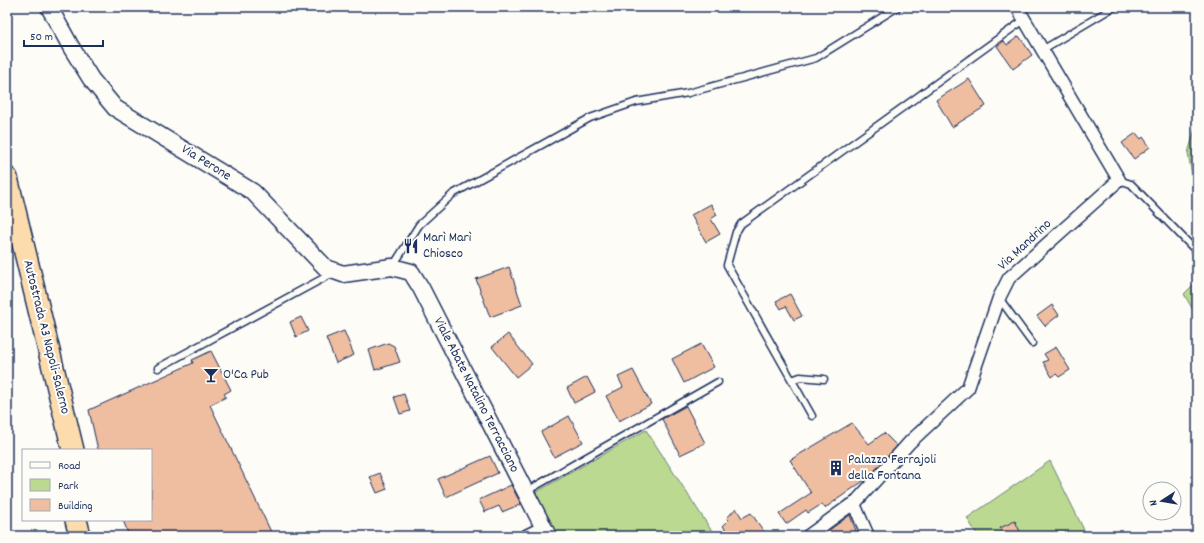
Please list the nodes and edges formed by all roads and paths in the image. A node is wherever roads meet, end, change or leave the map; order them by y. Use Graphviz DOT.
graph roads {
  1 [pos="49,7"];
  2 [pos="898,7"];
  3 [pos="1016,7"];
  4 [pos="1114,7"];
  5 [pos="1024,20"];
  6 [pos="1042,50"];
  7 [pos="7,178"];
  8 [pos="1119,180"];
  9 [pos="7,236"];
  10 [pos="1197,252"];
  11 [pos="392,267"];
  12 [pos="336,271"];
  13 [pos="999,298"];
  14 [pos="1032,343"];
  15 [pos="158,368"];
  16 [pos="824,379"];
  17 [pos="792,380"];
  18 [pos="718,382"];
  19 [pos="812,416"];
  20 [pos="59,449"];
  21 [pos="73,449"];
  22 [pos="525,492"];
  23 [pos="854,504"];
  24 [pos="76,521"];
  25 [pos="90,521"];
  26 [pos="546,532"];
  27 [pos="80,536"];
  28 [pos="94,536"];
  29 [pos="526,536"];
  30 [pos="808,536"];
  31 [pos="868,536"];
  1 -- 12 [label="street, Via Perone"];
  2 -- 11 [label="lane"];
  3 -- 5 [label="street"];
  4 -- 6 [label="lane"];
  5 -- 6 [label="street"];
  5 -- 17 [label="lane"];
  6 -- 8 [label="street"];
  7 -- 21 [label="highway, Autostrada A3 Napoli-Salerno"];
  8 -- 10 [label="lane"];
  8 -- 13 [label="street, Via Mandrino"];
  9 -- 20 [label="highway, Autostrada A3 Napoli-Salerno"];
  11 -- 12 [label="street, Via Perone"];
  11 -- 22 [label="street, Viale Abate Natalino Terracciano"];
  12 -- 15 [label="lane"];
  13 -- 14 [label="lane"];
  13 -- 23 [label="street, Via Mandrino"];
  16 -- 17 [label="lane"];
  17 -- 19 [label="lane"];
  18 -- 22 [label="lane"];
  22 -- 26 [label="street, Viale Abate Natalino Terracciano"];
  23 -- 30 [label="street, Via Mandrino"];
  23 -- 31 [label="street"];
  24 -- 27 [label="highway"];
  25 -- 28 [label="highway"];
  26 -- 29 [label="street"];
}
